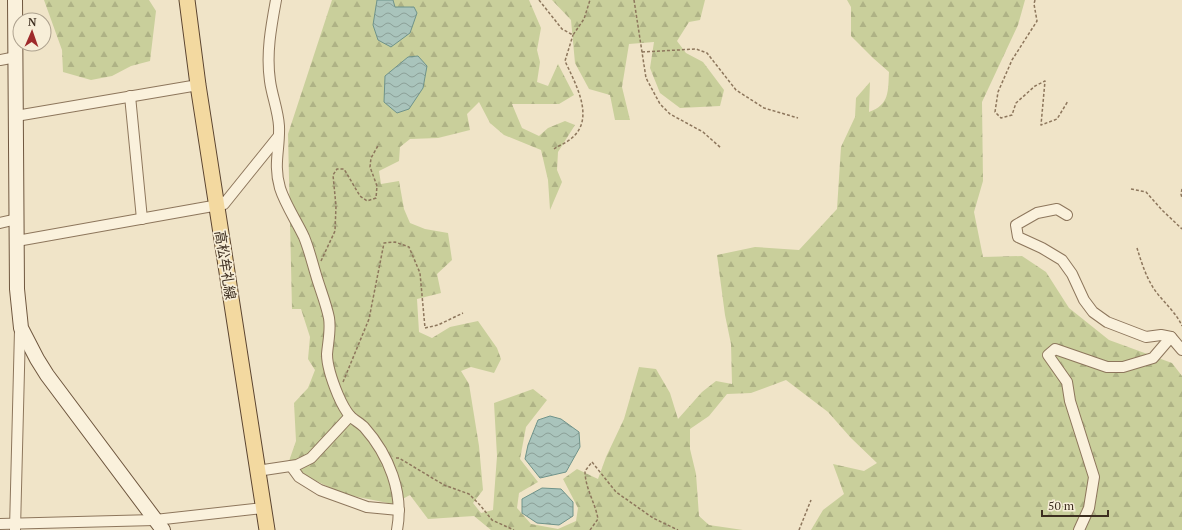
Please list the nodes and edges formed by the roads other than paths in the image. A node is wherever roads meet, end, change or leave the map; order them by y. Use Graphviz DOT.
graph roads {
  1 [pos="16,0"];
  2 [pos="187,0"];
  3 [pos="276,0"];
  4 [pos="16,57"];
  5 [pos="0,60"];
  6 [pos="198,85"];
  7 [pos="130,96"];
  8 [pos="16,116"];
  9 [pos="278,137"];
  10 [pos="217,205"];
  11 [pos="1067,215"];
  12 [pos="17,219"];
  13 [pos="142,219"];
  14 [pos="0,223"];
  15 [pos="17,241"];
  16 [pos="20,328"];
  17 [pos="1171,338"];
  18 [pos="1182,350"];
  19 [pos="350,416"];
  20 [pos="290,466"];
  21 [pos="257,471"];
  22 [pos="263,508"];
  23 [pos="399,510"];
  24 [pos="0,524"];
  25 [pos="159,525"];
  26 [pos="15,527"];
  27 [pos="267,530"];
  28 [pos="397,530"];
  29 [pos="1079,530"];
  1 -- 4 [label="street"];
  2 -- 6 [label="main road, 高松牟礼線"];
  3 -- 9 [label="street"];
  4 -- 5 [label="street"];
  4 -- 8 [label="street"];
  6 -- 7 [label="street"];
  6 -- 10 [label="main road, 高松牟礼線"];
  7 -- 8 [label="street"];
  7 -- 13 [label="street"];
  8 -- 12 [label="street"];
  9 -- 10 [label="street"];
  9 -- 19 [label="street"];
  10 -- 13 [label="street"];
  10 -- 21 [label="main road, 高松牟礼線"];
  11 -- 17 [label="street"];
  12 -- 14 [label="street"];
  12 -- 15 [label="street"];
  13 -- 15 [label="street"];
  15 -- 16 [label="street"];
  16 -- 25 [label="street"];
  16 -- 26 [label="street"];
  17 -- 18 [label="street"];
  17 -- 29 [label="street"];
  19 -- 20 [label="street"];
  19 -- 23 [label="street"];
  20 -- 21 [label="street"];
  20 -- 23 [label="street"];
  21 -- 22 [label="main road, 高松牟礼線"];
  22 -- 25 [label="street"];
  22 -- 27 [label="main road, 高松牟礼線"];
  23 -- 28 [label="street"];
  24 -- 26 [label="street"];
  25 -- 26 [label="street"];
}
